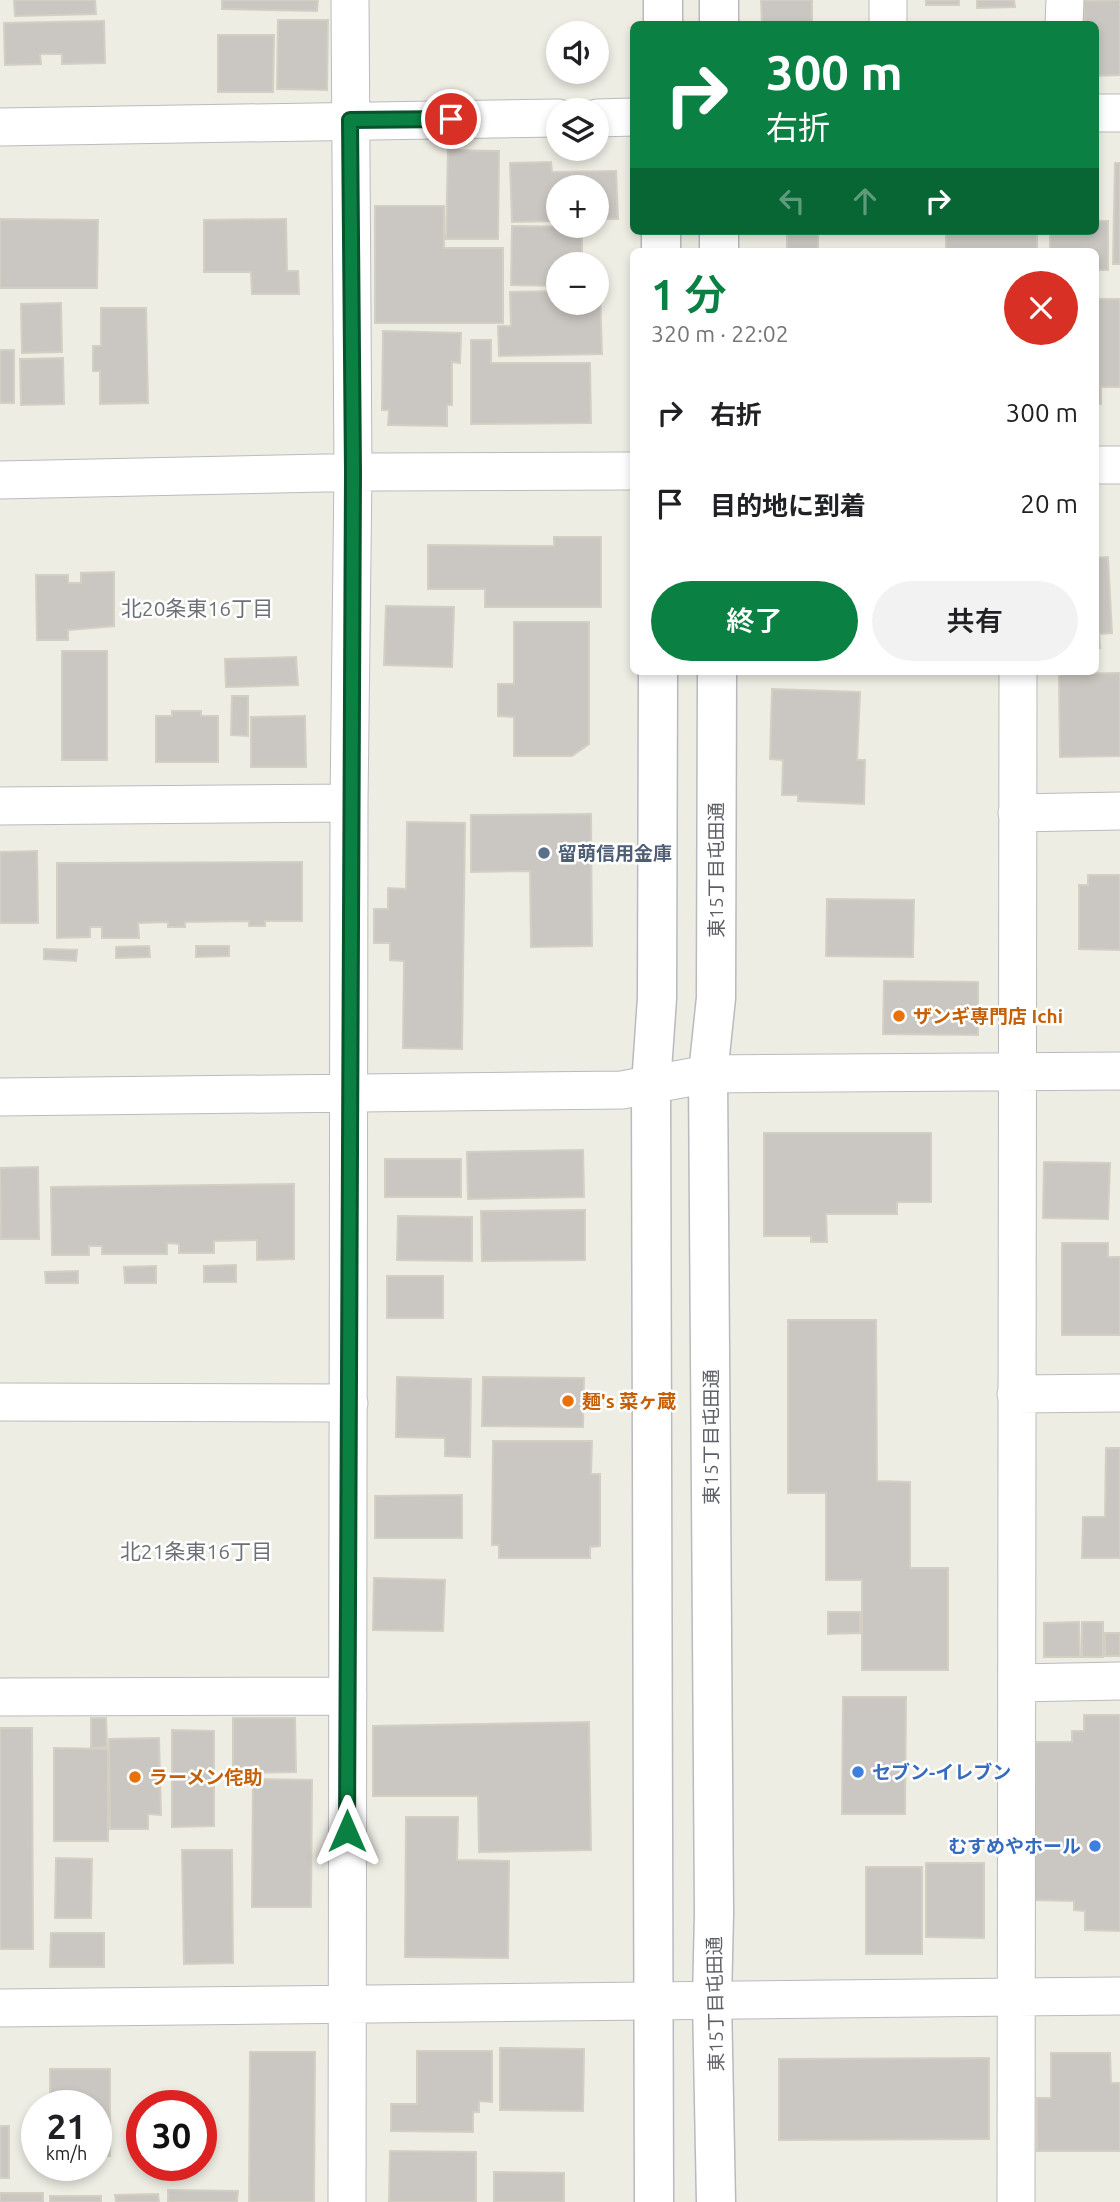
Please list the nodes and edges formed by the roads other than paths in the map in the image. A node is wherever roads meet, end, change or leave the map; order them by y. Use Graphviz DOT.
graph roads {
  1 [pos="350,0"];
  2 [pos="663,0"];
  3 [pos="719,0"];
  4 [pos="888,0"];
  5 [pos="1065,0"];
  6 [pos="663,21"];
  7 [pos="719,21"];
  8 [pos="888,21"];
  9 [pos="1065,21"];
  10 [pos="1099,113"];
  11 [pos="1120,113"];
  12 [pos="630,117"];
  13 [pos="546,118"];
  14 [pos="609,118"];
  15 [pos="350,120"];
  16 [pos="0,127"];
  17 [pos="1099,465"];
  18 [pos="1120,465"];
  19 [pos="630,471"];
  20 [pos="353,472"];
  21 [pos="0,480"];
  22 [pos="658,675"];
  23 [pos="717,675"];
  24 [pos="1018,675"];
  25 [pos="349,803"];
  26 [pos="0,806"];
  27 [pos="1120,811"];
  28 [pos="1017,813"];
  29 [pos="1120,1071"];
  30 [pos="1016,1072"];
  31 [pos="708,1074"];
  32 [pos="651,1085"];
  33 [pos="350,1092"];
  34 [pos="0,1097"];
  35 [pos="1120,1393"];
  36 [pos="1016,1394"];
  37 [pos="0,1402"];
  38 [pos="349,1403"];
  39 [pos="1120,1681"];
  40 [pos="1017,1683"];
  41 [pos="348,1696"];
  42 [pos="0,1697"];
  43 [pos="1120,1996"];
  44 [pos="1015,1997"];
  45 [pos="712,2000"];
  46 [pos="652,2001"];
  47 [pos="348,2004"];
  48 [pos="0,2008"];
  49 [pos="347,2202"];
  50 [pos="654,2202"];
  51 [pos="716,2202"];
  52 [pos="1016,2202"];
  1 -- 15 [label="street"];
  2 -- 6 [label="street"];
  3 -- 7 [label="street"];
  4 -- 8 [label="street"];
  5 -- 9 [label="street"];
  10 -- 11 [label="street"];
  12 -- 14 [label="street"];
  13 -- 15 [label="street"];
  15 -- 16 [label="street"];
  15 -- 20 [label="street"];
  17 -- 18 [label="street"];
  19 -- 20 [label="street"];
  20 -- 21 [label="street"];
  20 -- 25 [label="street"];
  22 -- 32 [label="street"];
  23 -- 31 [label="street, 東15丁目屯田通"];
  24 -- 28 [label="street"];
  25 -- 26 [label="street"];
  25 -- 33 [label="street"];
  27 -- 28 [label="street"];
  28 -- 30 [label="street"];
  29 -- 30 [label="street"];
  30 -- 31 [label="street"];
  30 -- 36 [label="street"];
  31 -- 32 [label="street"];
  31 -- 45 [label="street, 東15丁目屯田通"];
  32 -- 33 [label="street"];
  32 -- 46 [label="street"];
  33 -- 34 [label="street"];
  33 -- 38 [label="street"];
  35 -- 36 [label="street"];
  36 -- 40 [label="street"];
  37 -- 38 [label="street"];
  38 -- 41 [label="street"];
  39 -- 40 [label="street"];
  40 -- 44 [label="street"];
  41 -- 42 [label="street"];
  41 -- 47 [label="street"];
  43 -- 44 [label="street"];
  44 -- 45 [label="street"];
  44 -- 52 [label="street"];
  45 -- 46 [label="street"];
  45 -- 51 [label="street, 東15丁目屯田通"];
  46 -- 47 [label="street"];
  46 -- 50 [label="street"];
  47 -- 48 [label="street"];
  47 -- 49 [label="street"];
}
